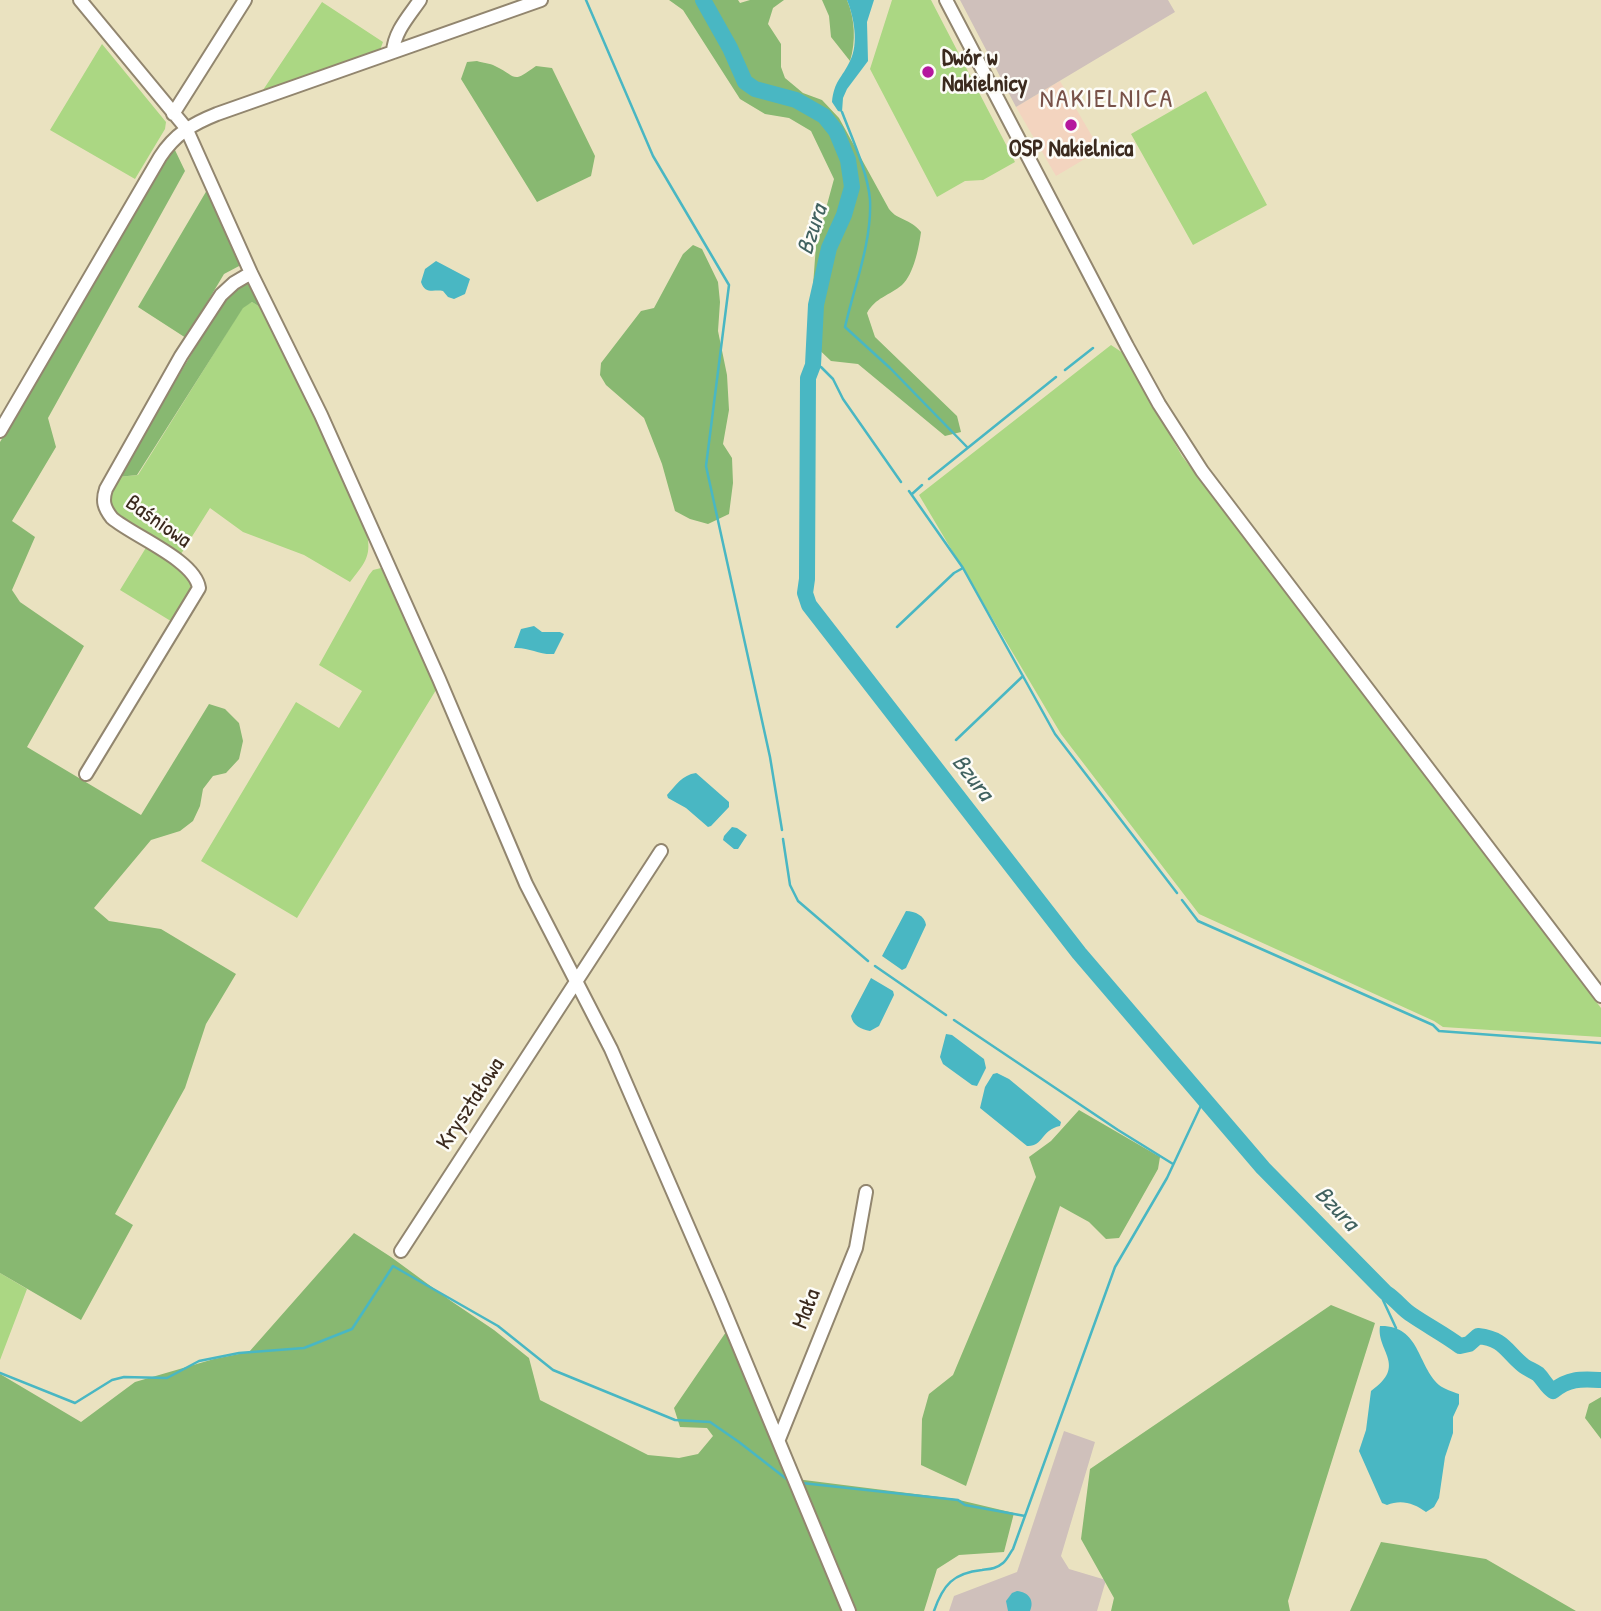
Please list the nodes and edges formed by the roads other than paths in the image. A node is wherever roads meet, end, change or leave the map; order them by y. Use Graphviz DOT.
graph roads {
  1 [pos="80,0"];
  2 [pos="245,0"];
  3 [pos="420,0"];
  4 [pos="541,0"];
  5 [pos="946,0"];
  6 [pos="393,52"];
  7 [pos="173,114"];
  8 [pos="186,128"];
  9 [pos="251,273"];
  10 [pos="0,431"];
  11 [pos="86,774"];
  12 [pos="661,851"];
  13 [pos="576,980"];
  14 [pos="1601,996"];
  15 [pos="866,1192"];
  16 [pos="401,1251"];
  17 [pos="779,1439"];
  18 [pos="849,1611"];
  1 -- 7 [label="street"];
  2 -- 7 [label="street"];
  3 -- 6 [label="street"];
  4 -- 6 [label="street"];
  5 -- 14 [label="street"];
  6 -- 8 [label="street"];
  7 -- 8 [label="street"];
  8 -- 9 [label="street"];
  8 -- 10 [label="street"];
  9 -- 11 [label="street, Baśniowa"];
  9 -- 13 [label="street"];
  12 -- 13 [label="street, Kryształowa"];
  13 -- 16 [label="street, Kryształowa"];
  13 -- 17 [label="street"];
  15 -- 17 [label="street, Mała"];
  17 -- 18 [label="street"];
}
